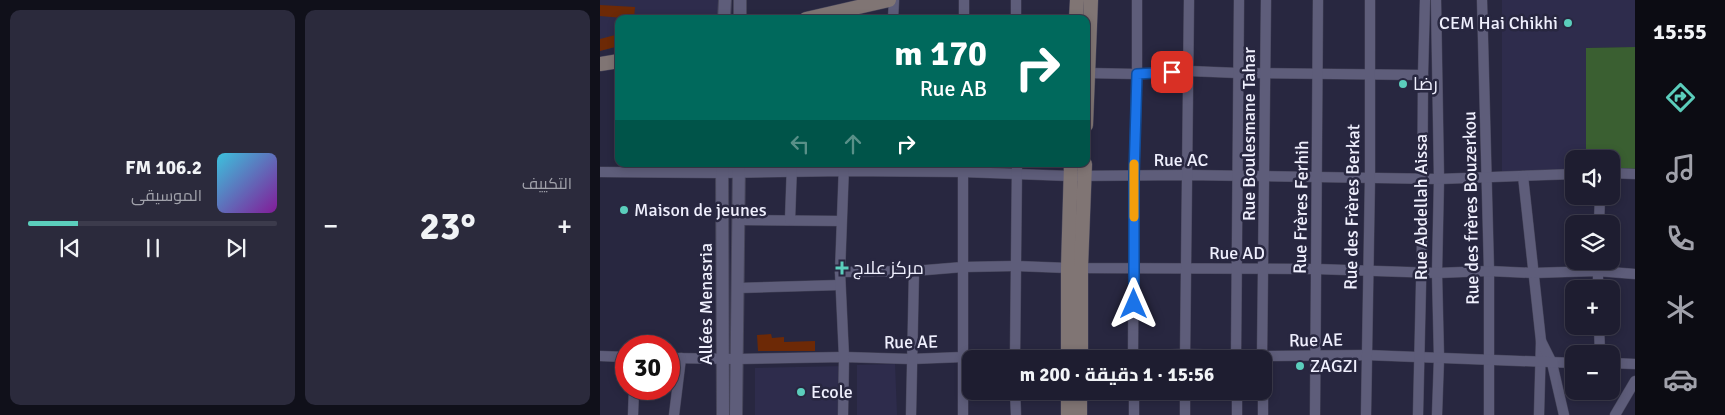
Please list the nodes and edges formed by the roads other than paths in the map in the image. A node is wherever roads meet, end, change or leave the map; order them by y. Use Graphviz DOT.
graph roads {
  1 [pos="725,0"];
  2 [pos="740,0"];
  3 [pos="889,0"];
  4 [pos="894,0"];
  5 [pos="964,0"];
  6 [pos="1016,0"];
  7 [pos="1077,0"];
  8 [pos="1090,0"];
  9 [pos="1137,0"];
  10 [pos="1190,0"];
  11 [pos="1239,0"];
  12 [pos="1266,0"];
  13 [pos="1318,0"];
  14 [pos="1370,0"];
  15 [pos="1425,0"];
  16 [pos="1436,0"];
  17 [pos="1482,0"];
  18 [pos="848,14"];
  19 [pos="724,15"];
  20 [pos="740,15"];
  21 [pos="893,15"];
  22 [pos="964,15"];
  23 [pos="1016,15"];
  24 [pos="1076,15"];
  25 [pos="1089,15"];
  26 [pos="615,62"];
  27 [pos="600,64"];
  28 [pos="1189,71"];
  29 [pos="1090,73"];
  30 [pos="1238,73"];
  31 [pos="1265,73"];
  32 [pos="1319,73"];
  33 [pos="1137,74"];
  34 [pos="1370,74"];
  35 [pos="1423,75"];
  36 [pos="844,167"];
  37 [pos="1017,167"];
  38 [pos="622,168"];
  39 [pos="672,168"];
  40 [pos="722,168"];
  41 [pos="739,168"];
  42 [pos="792,168"];
  43 [pos="964,168"];
  44 [pos="1078,170"];
  45 [pos="600,172"];
  46 [pos="1620,173"];
  47 [pos="1565,174"];
  48 [pos="1635,174"];
  49 [pos="1017,175"];
  50 [pos="1186,175"];
  51 [pos="1134,176"];
  52 [pos="1370,176"];
  53 [pos="1523,176"];
  54 [pos="1238,177"];
  55 [pos="1265,177"];
  56 [pos="1487,177"];
  57 [pos="1317,178"];
  58 [pos="1421,179"];
  59 [pos="1439,179"];
  60 [pos="738,220"];
  61 [pos="790,220"];
  62 [pos="841,221"];
  63 [pos="1016,266"];
  64 [pos="963,267"];
  65 [pos="1074,268"];
  66 [pos="1134,268"];
  67 [pos="1185,268"];
  68 [pos="1316,269"];
  69 [pos="1237,270"];
  70 [pos="1265,270"];
  71 [pos="1368,270"];
  72 [pos="1565,270"];
  73 [pos="1616,270"];
  74 [pos="914,271"];
  75 [pos="1489,271"];
  76 [pos="840,272"];
  77 [pos="1420,273"];
  78 [pos="1437,273"];
  79 [pos="1533,273"];
  80 [pos="1635,274"];
  81 [pos="840,285"];
  82 [pos="738,288"];
  83 [pos="1540,341"];
  84 [pos="962,350"];
  85 [pos="1015,350"];
  86 [pos="1074,350"];
  87 [pos="1133,350"];
  88 [pos="1185,350"];
  89 [pos="1236,350"];
  90 [pos="1262,350"];
  91 [pos="1366,355"];
  92 [pos="600,356"];
  93 [pos="1315,356"];
  94 [pos="615,357"];
  95 [pos="844,357"];
  96 [pos="962,357"];
  97 [pos="1419,357"];
  98 [pos="680,358"];
  99 [pos="1272,358"];
  100 [pos="1439,358"];
  101 [pos="724,359"];
  102 [pos="737,359"];
  103 [pos="911,359"];
  104 [pos="1488,360"];
  105 [pos="1539,362"];
  106 [pos="1552,363"];
  107 [pos="1565,363"];
  108 [pos="1620,363"];
  109 [pos="1635,364"];
  110 [pos="1635,381"];
  111 [pos="634,400"];
  112 [pos="676,400"];
  113 [pos="963,400"];
  114 [pos="1015,400"];
  115 [pos="1068,400"];
  116 [pos="1080,400"];
  117 [pos="1134,400"];
  118 [pos="1185,400"];
  119 [pos="1237,400"];
  120 [pos="1263,400"];
  121 [pos="633,415"];
  122 [pos="674,415"];
  123 [pos="723,415"];
  124 [pos="736,415"];
  125 [pos="843,415"];
  126 [pos="911,415"];
  127 [pos="963,415"];
  128 [pos="1016,415"];
  129 [pos="1068,415"];
  130 [pos="1080,415"];
  131 [pos="1134,415"];
  132 [pos="1185,415"];
  133 [pos="1237,415"];
  134 [pos="1264,415"];
  135 [pos="1315,415"];
  136 [pos="1366,415"];
  137 [pos="1418,415"];
  138 [pos="1437,415"];
  139 [pos="1489,415"];
  140 [pos="1539,415"];
  141 [pos="1564,415"];
  142 [pos="1614,415"];
  1 -- 19 [label="street"];
  2 -- 20 [label="street"];
  3 -- 18 [label="main road"];
  4 -- 21 [label="street"];
  5 -- 22 [label="street"];
  6 -- 23 [label="street"];
  7 -- 24 [label="main road"];
  8 -- 25 [label="main road"];
  9 -- 33 [label="street"];
  10 -- 28 [label="street"];
  11 -- 30 [label="street"];
  12 -- 31 [label="street, Rue Boulesmane Tahar"];
  13 -- 32 [label="street, Rue Frères Ferhih"];
  14 -- 34 [label="street, Rue des Frères Berkat"];
  15 -- 35 [label="street"];
  16 -- 59 [label="street, Rue Abdellah Aissa"];
  17 -- 56 [label="street, Rue des frères Bouzerkou"];
  26 -- 27 [label="main road"];
  28 -- 30 [label="street"];
  28 -- 33 [label="street"];
  28 -- 50 [label="street"];
  29 -- 33 [label="street"];
  30 -- 31 [label="street"];
  30 -- 54 [label="street"];
  31 -- 32 [label="street"];
  31 -- 55 [label="street, Rue Boulesmane Tahar"];
  32 -- 34 [label="street"];
  32 -- 57 [label="street, Rue Frères Ferhih"];
  33 -- 51 [label="street"];
  34 -- 35 [label="street"];
  34 -- 52 [label="street, Rue des Frères Berkat"];
  35 -- 58 [label="street"];
  36 -- 42 [label="street, Rue AC"];
  36 -- 43 [label="street, Rue AC"];
  36 -- 62 [label="street"];
  37 -- 49 [label="street"];
  38 -- 39 [label="street, Rue AC"];
  38 -- 45 [label="street, Rue AC"];
  39 -- 40 [label="street, Rue AC"];
  40 -- 41 [label="street, Rue AC"];
  40 -- 101 [label="street, Allées Menasria"];
  41 -- 42 [label="street, Rue AC"];
  41 -- 60 [label="street"];
  42 -- 61 [label="street"];
  43 -- 49 [label="street, Rue AC"];
  43 -- 64 [label="street"];
  44 -- 49 [label="street, Rue AC"];
  44 -- 51 [label="street, Rue AC"];
  44 -- 65 [label="main road"];
  46 -- 48 [label="street"];
  47 -- 53 [label="street, Rue AC"];
  49 -- 63 [label="street"];
  50 -- 51 [label="street, Rue AC"];
  50 -- 54 [label="street, Rue AC"];
  50 -- 67 [label="street"];
  51 -- 66 [label="street"];
  52 -- 57 [label="street, Rue AC"];
  52 -- 58 [label="street, Rue AC"];
  52 -- 71 [label="street, Rue des Frères Berkat"];
  53 -- 56 [label="street, Rue AC"];
  53 -- 79 [label="street"];
  54 -- 55 [label="street, Rue AC"];
  54 -- 69 [label="street"];
  55 -- 57 [label="street, Rue AC"];
  55 -- 70 [label="street, Rue Boulesmane Tahar"];
  56 -- 59 [label="street, Rue AC"];
  56 -- 75 [label="street, Rue des frères Bouzerkou"];
  57 -- 68 [label="street, Rue Frères Ferhih"];
  58 -- 59 [label="street, Rue AC"];
  58 -- 77 [label="street"];
  59 -- 78 [label="street, Rue Abdellah Aissa"];
  60 -- 61 [label="street"];
  60 -- 82 [label="street"];
  61 -- 62 [label="street"];
  62 -- 76 [label="street"];
  63 -- 64 [label="street, Rue AD"];
  63 -- 65 [label="street, Rue AD"];
  63 -- 85 [label="street"];
  64 -- 74 [label="street, Rue AD"];
  64 -- 84 [label="street"];
  65 -- 66 [label="street, Rue AD"];
  65 -- 86 [label="main road"];
  66 -- 67 [label="street, Rue AD"];
  66 -- 87 [label="street"];
  67 -- 69 [label="street, Rue AD"];
  67 -- 88 [label="street"];
  68 -- 70 [label="street, Rue AD"];
  68 -- 71 [label="street, Rue AD"];
  68 -- 93 [label="street, Rue Frères Ferhih"];
  69 -- 70 [label="street, Rue AD"];
  69 -- 89 [label="street"];
  70 -- 90 [label="street, Rue Boulesmane Tahar"];
  71 -- 77 [label="street, Rue AD"];
  71 -- 91 [label="street, Rue des Frères Berkat"];
  72 -- 79 [label="street, Rue AD"];
  73 -- 80 [label="street, Rue AD"];
  74 -- 76 [label="street, Rue AD"];
  74 -- 103 [label="street"];
  75 -- 78 [label="street, Rue AD"];
  75 -- 79 [label="street, Rue AD"];
  75 -- 104 [label="street, Rue des frères Bouzerkou"];
  76 -- 81 [label="street"];
  77 -- 78 [label="street, Rue AD"];
  77 -- 97 [label="street"];
  78 -- 100 [label="street, Rue Abdellah Aissa"];
  79 -- 83 [label="street"];
  81 -- 82 [label="street"];
  81 -- 95 [label="street"];
  82 -- 102 [label="street"];
  83 -- 105 [label="street"];
  83 -- 106 [label="street"];
  91 -- 93 [label="street, Rue AE"];
  91 -- 97 [label="street, Rue AE"];
  91 -- 136 [label="street, Rue des Frères Berkat"];
  92 -- 94 [label="street"];
  93 -- 99 [label="street, Rue AE"];
  93 -- 135 [label="street, Rue Frères Ferhih"];
  95 -- 102 [label="street, Rue AE"];
  95 -- 103 [label="street, Rue AE"];
  95 -- 125 [label="street"];
  96 -- 103 [label="street, Rue AE"];
  97 -- 100 [label="street, Rue AE"];
  97 -- 137 [label="street"];
  98 -- 101 [label="street, Rue AE"];
  100 -- 104 [label="street, Rue AE"];
  100 -- 138 [label="street, Rue Abdellah Aissa"];
  101 -- 102 [label="street, Rue AE"];
  101 -- 123 [label="street, Allées Menasria"];
  102 -- 124 [label="street"];
  103 -- 126 [label="street"];
  104 -- 105 [label="street, Rue AE"];
  104 -- 139 [label="street, Rue des frères Bouzerkou"];
  105 -- 106 [label="street, Rue AE"];
  105 -- 140 [label="street"];
  106 -- 107 [label="street, Rue AE"];
  106 -- 141 [label="street"];
  108 -- 109 [label="street"];
  110 -- 142 [label="street"];
  111 -- 121 [label="street"];
  112 -- 122 [label="street"];
  113 -- 127 [label="street"];
  114 -- 128 [label="street"];
  115 -- 129 [label="main road"];
  116 -- 130 [label="main road"];
  117 -- 131 [label="street"];
  118 -- 132 [label="street"];
  119 -- 133 [label="street"];
  120 -- 134 [label="street"];
}
